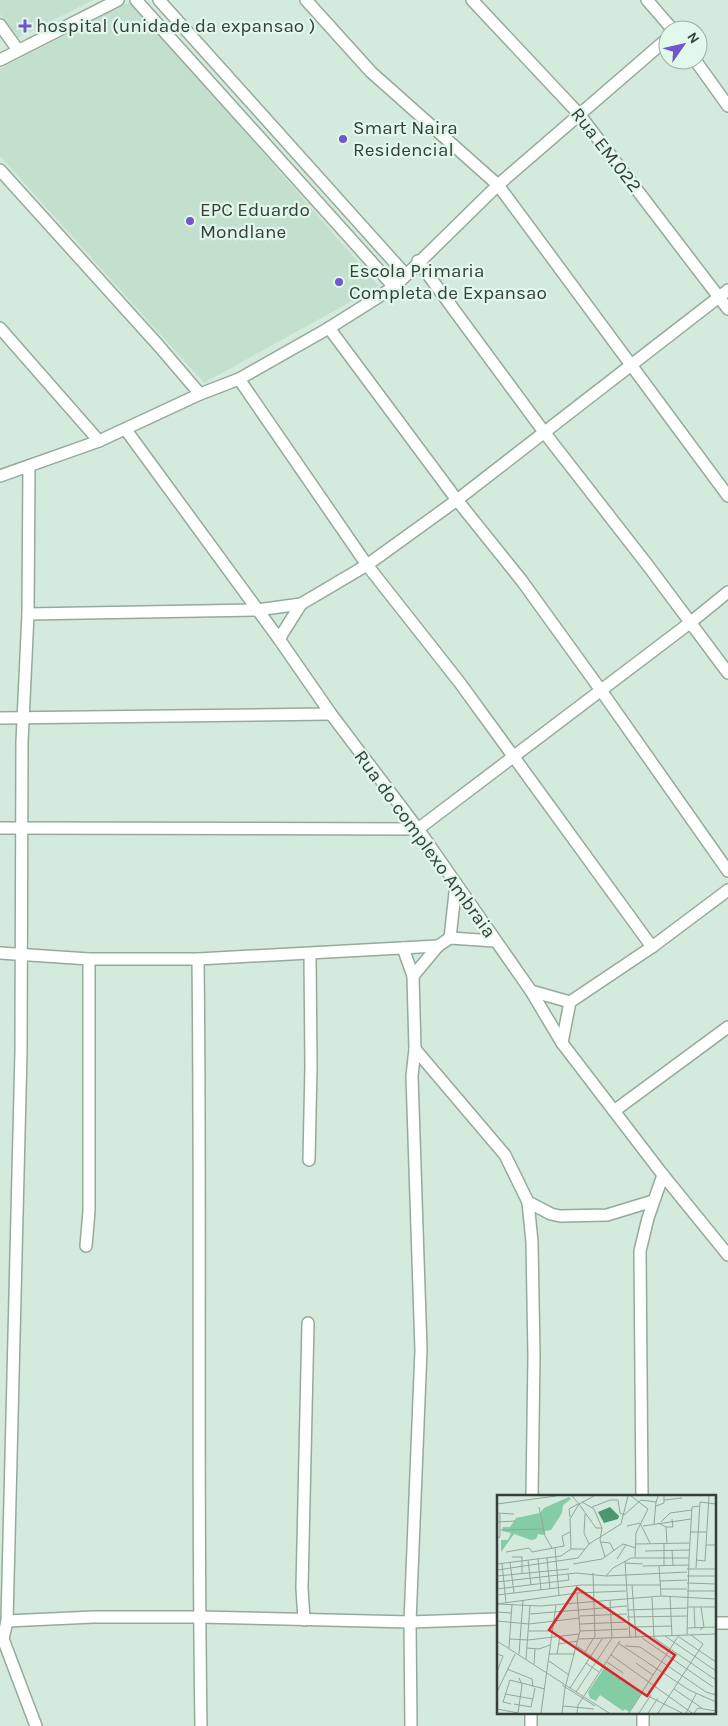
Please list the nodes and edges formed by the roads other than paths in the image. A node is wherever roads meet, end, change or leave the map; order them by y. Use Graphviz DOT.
graph roads {
  1 [pos="118,0"];
  2 [pos="136,0"];
  3 [pos="160,0"];
  4 [pos="306,0"];
  5 [pos="472,0"];
  6 [pos="647,0"];
  7 [pos="664,20"];
  8 [pos="0,25"];
  9 [pos="658,47"];
  10 [pos="18,50"];
  11 [pos="0,60"];
  12 [pos="702,70"];
  13 [pos="728,106"];
  14 [pos="579,114"];
  15 [pos="0,170"];
  16 [pos="5,183"];
  17 [pos="498,185"];
  18 [pos="418,261"];
  19 [pos="405,274"];
  20 [pos="394,286"];
  21 [pos="723,293"];
  22 [pos="728,309"];
  23 [pos="0,328"];
  24 [pos="329,328"];
  25 [pos="630,364"];
  26 [pos="239,379"];
  27 [pos="200,394"];
  28 [pos="126,430"];
  29 [pos="544,432"];
  30 [pos="99,442"];
  31 [pos="29,466"];
  32 [pos="0,476"];
  33 [pos="728,496"];
  34 [pos="456,500"];
  35 [pos="367,565"];
  36 [pos="728,592"];
  37 [pos="301,604"];
  38 [pos="258,610"];
  39 [pos="28,614"];
  40 [pos="690,622"];
  41 [pos="278,639"];
  42 [pos="728,673"];
  43 [pos="600,689"];
  44 [pos="331,714"];
  45 [pos="0,718"];
  46 [pos="23,718"];
  47 [pos="513,756"];
  48 [pos="0,828"];
  49 [pos="21,828"];
  50 [pos="418,829"];
  51 [pos="728,871"];
  52 [pos="456,884"];
  53 [pos="728,890"];
  54 [pos="450,938"];
  55 [pos="495,941"];
  56 [pos="438,946"];
  57 [pos="652,947"];
  58 [pos="403,948"];
  59 [pos="0,953"];
  60 [pos="21,954"];
  61 [pos="310,954"];
  62 [pos="90,959"];
  63 [pos="198,959"];
  64 [pos="413,976"];
  65 [pos="531,991"];
  66 [pos="570,1002"];
  67 [pos="728,1027"];
  68 [pos="562,1043"];
  69 [pos="416,1050"];
  70 [pos="614,1111"];
  71 [pos="308,1160"];
  72 [pos="663,1175"];
  73 [pos="654,1201"];
  74 [pos="528,1202"];
  75 [pos="86,1246"];
  76 [pos="728,1255"];
  77 [pos="308,1322"];
  78 [pos="532,1495"];
  79 [pos="642,1495"];
  80 [pos="199,1617"];
  81 [pos="497,1619"];
  82 [pos="304,1620"];
  83 [pos="7,1621"];
  84 [pos="410,1622"];
  85 [pos="1,1639"];
  86 [pos="36,1726"];
  87 [pos="201,1726"];
  88 [pos="410,1726"];
  1 -- 10 [label="street"];
  2 -- 20 [label="street"];
  3 -- 19 [label="street"];
  4 -- 17 [label="street"];
  5 -- 14 [label="street, Rua EM.022"];
  6 -- 7 [label="street"];
  8 -- 10 [label="street"];
  9 -- 14 [label="street"];
  10 -- 11 [label="street"];
  12 -- 13 [label="street"];
  14 -- 17 [label="street"];
  14 -- 21 [label="street, Rua EM.022"];
  15 -- 16 [label="street"];
  16 -- 27 [label="street"];
  17 -- 18 [label="street"];
  17 -- 25 [label="street"];
  18 -- 19 [label="street"];
  18 -- 29 [label="street"];
  19 -- 20 [label="street"];
  20 -- 24 [label="street"];
  21 -- 22 [label="street, Rua EM.022"];
  21 -- 25 [label="street"];
  23 -- 30 [label="street"];
  24 -- 26 [label="street"];
  24 -- 34 [label="street"];
  25 -- 29 [label="street"];
  25 -- 33 [label="street"];
  26 -- 27 [label="street"];
  26 -- 35 [label="street"];
  27 -- 28 [label="street"];
  28 -- 30 [label="street"];
  28 -- 38 [label="street, Rua do complexo Ambraia"];
  29 -- 34 [label="street"];
  29 -- 40 [label="street"];
  30 -- 31 [label="street"];
  31 -- 32 [label="street"];
  31 -- 39 [label="street"];
  34 -- 35 [label="street"];
  34 -- 43 [label="street"];
  35 -- 37 [label="street"];
  35 -- 47 [label="street"];
  36 -- 40 [label="street"];
  37 -- 38 [label="street"];
  37 -- 41 [label="street"];
  38 -- 39 [label="street"];
  38 -- 41 [label="street, Rua do complexo Ambraia"];
  39 -- 46 [label="street"];
  40 -- 42 [label="street"];
  40 -- 43 [label="street"];
  41 -- 44 [label="street, Rua do complexo Ambraia"];
  43 -- 47 [label="street"];
  43 -- 51 [label="street"];
  44 -- 46 [label="street"];
  44 -- 50 [label="street, Rua do complexo Ambraia"];
  45 -- 46 [label="street"];
  46 -- 49 [label="street"];
  47 -- 50 [label="street"];
  47 -- 57 [label="street"];
  48 -- 49 [label="street"];
  49 -- 50 [label="street"];
  49 -- 60 [label="street"];
  50 -- 52 [label="street, Rua do complexo Ambraia"];
  52 -- 54 [label="street"];
  52 -- 55 [label="street, Rua do complexo Ambraia"];
  53 -- 57 [label="street"];
  54 -- 55 [label="street"];
  54 -- 56 [label="street"];
  55 -- 65 [label="street, Rua do complexo Ambraia"];
  56 -- 58 [label="street"];
  56 -- 64 [label="street"];
  57 -- 66 [label="street"];
  58 -- 61 [label="street"];
  58 -- 64 [label="street"];
  59 -- 60 [label="street"];
  60 -- 62 [label="street"];
  60 -- 83 [label="street"];
  61 -- 63 [label="street"];
  61 -- 71 [label="street"];
  62 -- 63 [label="street"];
  62 -- 75 [label="street"];
  63 -- 80 [label="street"];
  64 -- 69 [label="street"];
  65 -- 66 [label="street"];
  65 -- 68 [label="street, Rua do complexo Ambraia"];
  66 -- 68 [label="street"];
  67 -- 70 [label="street"];
  68 -- 70 [label="street, Rua do complexo Ambraia"];
  69 -- 74 [label="street"];
  69 -- 84 [label="street"];
  70 -- 72 [label="street, Rua do complexo Ambraia"];
  72 -- 73 [label="street"];
  72 -- 76 [label="street, Rua do complexo Ambraia"];
  73 -- 74 [label="street"];
  73 -- 79 [label="street"];
  74 -- 78 [label="street"];
  77 -- 82 [label="street"];
  80 -- 82 [label="street"];
  80 -- 83 [label="street"];
  80 -- 87 [label="street"];
  81 -- 84 [label="street"];
  82 -- 84 [label="street"];
  83 -- 85 [label="street"];
  84 -- 88 [label="street"];
  85 -- 86 [label="street"];
}
